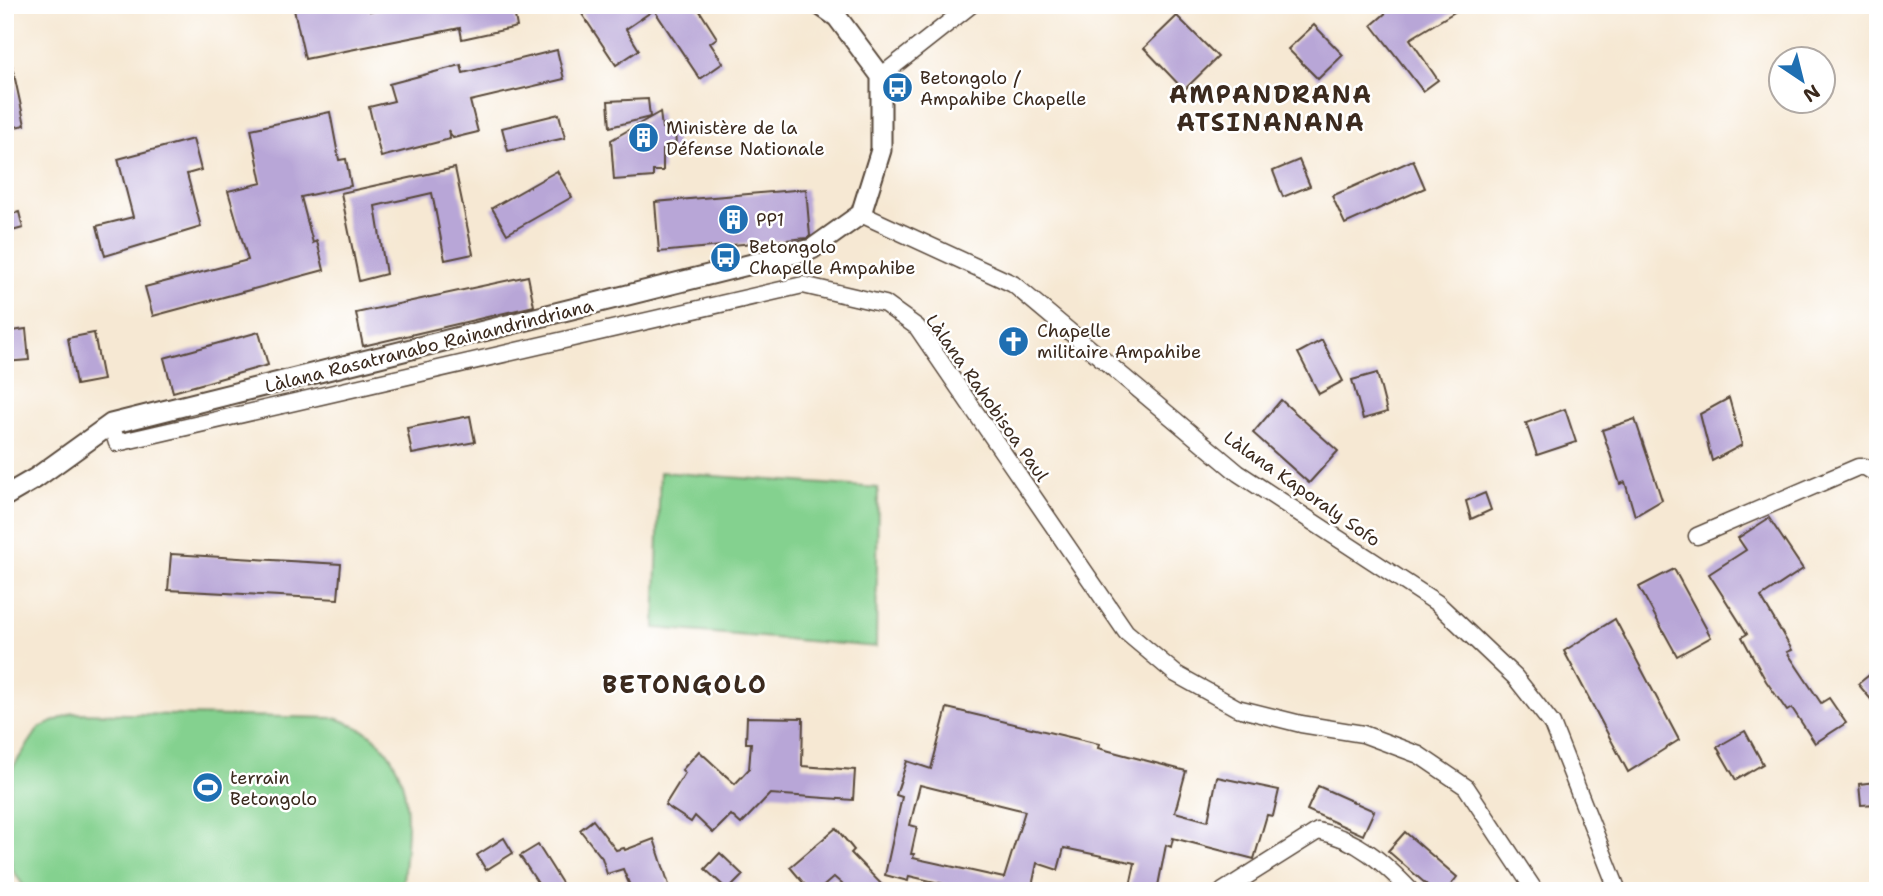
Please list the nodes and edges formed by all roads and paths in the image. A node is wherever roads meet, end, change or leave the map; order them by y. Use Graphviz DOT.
graph roads {
  1 [pos="820,5"];
  2 [pos="971,5"];
  3 [pos="881,76"];
  4 [pos="861,214"];
  5 [pos="111,424"];
  6 [pos="1878,475"];
  7 [pos="5,496"];
  8 [pos="1697,536"];
  9 [pos="1223,891"];
  10 [pos="1411,891"];
  11 [pos="1535,891"];
  12 [pos="1618,891"];
  1 -- 3 [label="street"];
  2 -- 3 [label="street"];
  3 -- 4 [label="street"];
  4 -- 5 [label="street, Làlana Rasatranabo Rainandrindriana"];
  4 -- 12 [label="street, Làlana Kaporaly Sofo"];
  5 -- 7 [label="street, Làlana Rasatranabo Rainandrindriana"];
  5 -- 11 [label="street, Làlana Rahobisoa Paul"];
  6 -- 8 [label="street"];
  9 -- 10 [label="street"];
}
